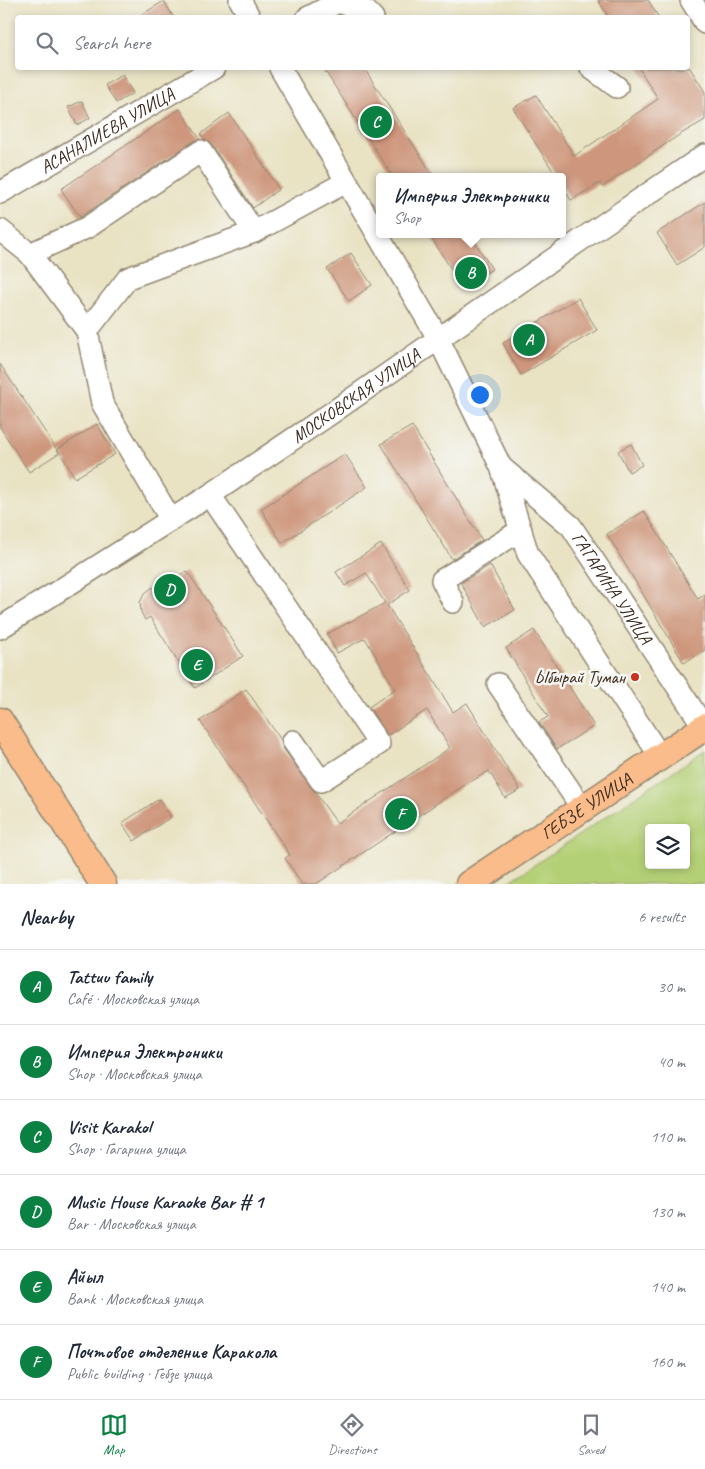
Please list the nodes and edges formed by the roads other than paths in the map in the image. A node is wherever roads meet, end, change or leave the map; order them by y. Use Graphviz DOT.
graph roads {
  1 [pos="240,0"];
  2 [pos="691,0"];
  3 [pos="248,15"];
  4 [pos="313,15"];
  5 [pos="370,15"];
  6 [pos="705,23"];
  7 [pos="211,70"];
  8 [pos="281,70"];
  9 [pos="594,70"];
  10 [pos="617,87"];
  11 [pos="705,155"];
  12 [pos="346,182"];
  13 [pos="0,193"];
  14 [pos="0,230"];
  15 [pos="254,232"];
  16 [pos="376,233"];
  17 [pos="379,238"];
  18 [pos="30,254"];
  19 [pos="87,331"];
  20 [pos="438,338"];
  21 [pos="501,467"];
  22 [pos="210,495"];
  23 [pos="171,520"];
  24 [pos="521,530"];
  25 [pos="453,602"];
  26 [pos="0,628"];
  27 [pos="498,684"];
  28 [pos="0,721"];
  29 [pos="705,727"];
  30 [pos="293,741"];
  31 [pos="660,756"];
  32 [pos="582,808"];
  33 [pos="103,884"];
  34 [pos="469,884"];
  1 -- 3 [label="street"];
  2 -- 6 [label="street"];
  4 -- 5 [label="street"];
  7 -- 13 [label="street, АСАНАЛИЕВА УЛИЦА"];
  8 -- 12 [label="street, ГАГАРИНА УЛИЦА"];
  9 -- 10 [label="street"];
  11 -- 20 [label="street, МОСКОВСКАЯ УЛИЦА"];
  12 -- 15 [label="street"];
  12 -- 16 [label="street, ГАГАРИНА УЛИЦА"];
  14 -- 18 [label="street"];
  15 -- 18 [label="street"];
  15 -- 19 [label="street"];
  17 -- 20 [label="street, ГАГАРИНА УЛИЦА"];
  18 -- 19 [label="street"];
  19 -- 23 [label="street"];
  20 -- 21 [label="street, ГАГАРИНА УЛИЦА"];
  20 -- 22 [label="street, МОСКОВСКАЯ УЛИЦА"];
  21 -- 24 [label="street, ГАГАРИНА УЛИЦА"];
  21 -- 29 [label="street, ГАГАРИНА УЛИЦА"];
  22 -- 23 [label="street, МОСКОВСКАЯ УЛИЦА"];
  22 -- 30 [label="street"];
  23 -- 26 [label="street, МОСКОВСКАЯ УЛИЦА"];
  24 -- 25 [label="street"];
  24 -- 31 [label="street, ГАГАРИНА УЛИЦА"];
  27 -- 32 [label="street"];
  28 -- 33 [label="main road"];
  29 -- 31 [label="main road, ГЕБЗЕ УЛИЦА"];
  31 -- 32 [label="main road, ГЕБЗЕ УЛИЦА"];
  32 -- 34 [label="main road, ГЕБЗЕ УЛИЦА"];
}
